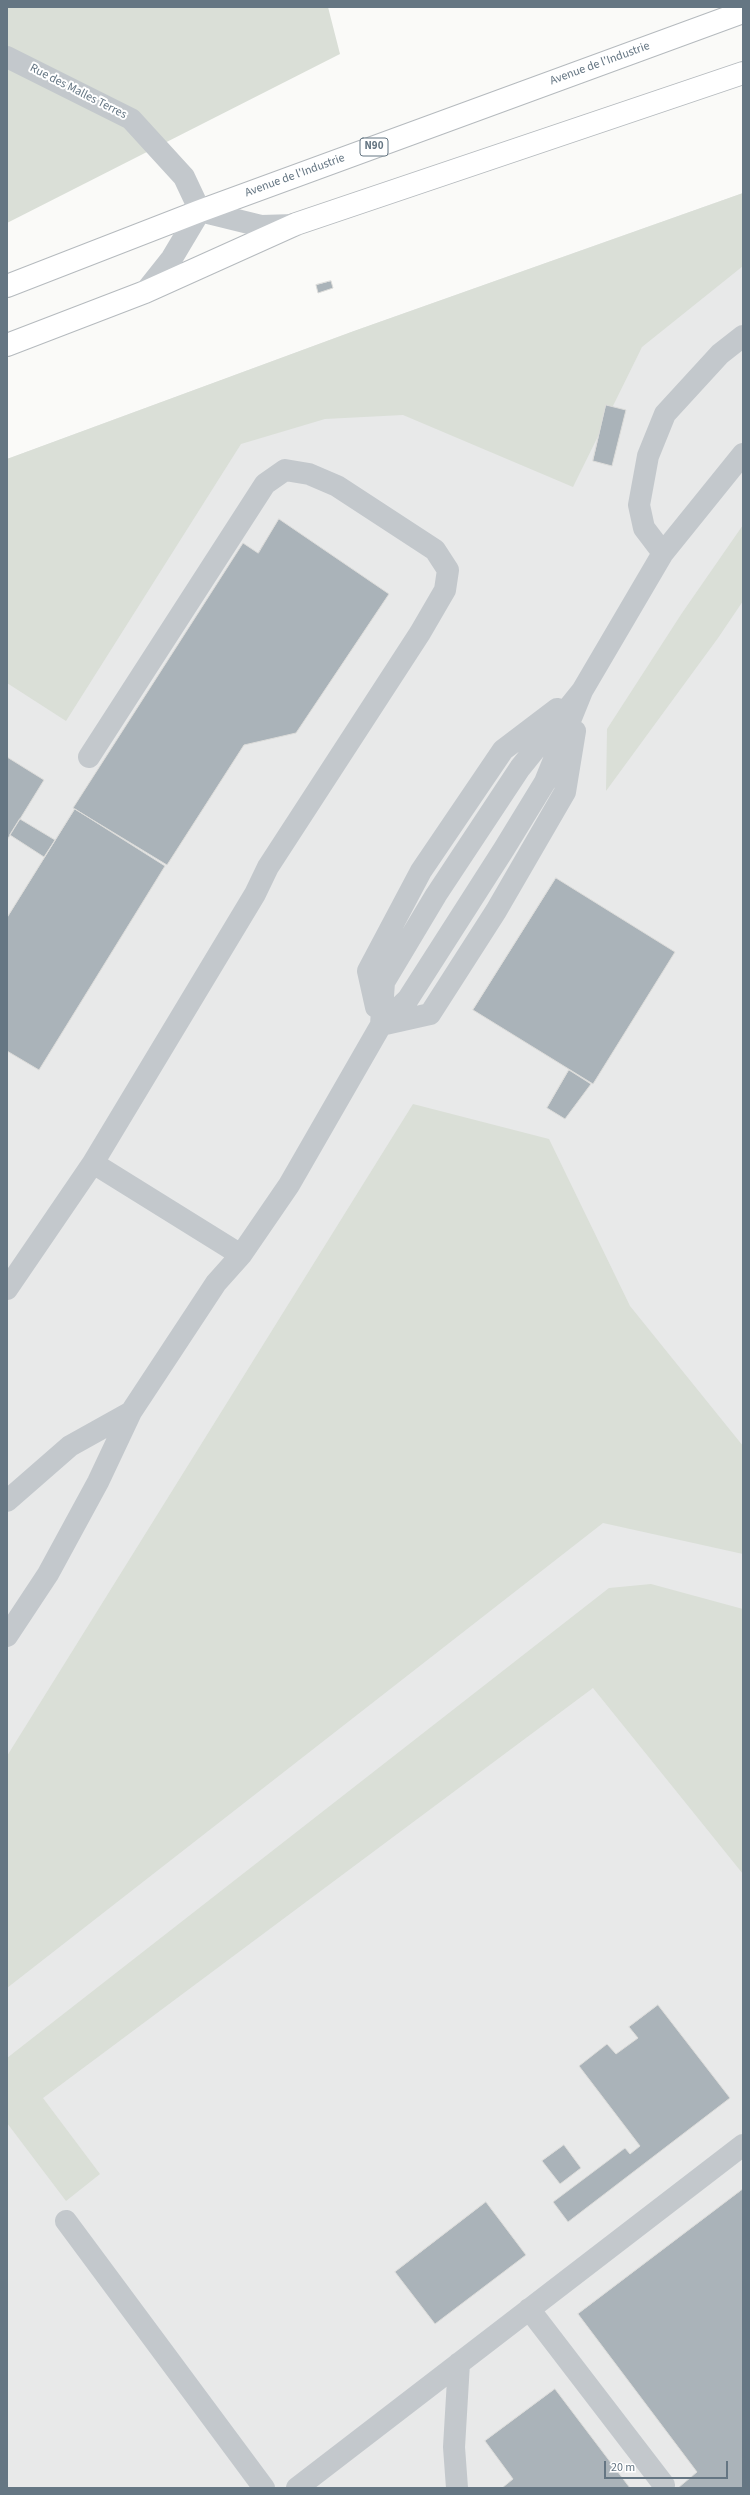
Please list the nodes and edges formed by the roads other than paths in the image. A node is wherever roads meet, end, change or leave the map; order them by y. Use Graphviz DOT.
graph roads {
  1 [pos="743,12"];
  2 [pos="7,57"];
  3 [pos="743,73"];
  4 [pos="200,211"];
  5 [pos="296,224"];
  6 [pos="7,286"];
  7 [pos="145,292"];
  8 [pos="743,336"];
  9 [pos="7,345"];
  10 [pos="743,454"];
  11 [pos="663,553"];
  12 [pos="582,691"];
  13 [pos="89,757"];
  14 [pos="381,1025"];
  15 [pos="93,1163"];
  16 [pos="241,1256"];
  17 [pos="7,1289"];
  18 [pos="131,1412"];
  19 [pos="7,1501"];
  20 [pos="7,1636"];
  21 [pos="743,2145"];
  22 [pos="66,2221"];
  23 [pos="529,2309"];
  24 [pos="459,2363"];
  25 [pos="664,2485"];
  26 [pos="264,2488"];
  27 [pos="297,2488"];
  28 [pos="457,2488"];
  1 -- 4 [label="main road, Avenue de l'Industrie / N90"];
  2 -- 4 [label="street, Rue des Malles Terres"];
  3 -- 5 [label="main road"];
  4 -- 5 [label="street"];
  4 -- 6 [label="main road, Avenue de l'Industrie / N90"];
  4 -- 7 [label="street"];
  5 -- 7 [label="main road"];
  7 -- 9 [label="main road"];
  8 -- 11 [label="street"];
  10 -- 11 [label="street"];
  11 -- 12 [label="street"];
  12 -- 14 [label="street"];
  12 -- 14 [label="street"];
  13 -- 15 [label="street"];
  14 -- 16 [label="street"];
  15 -- 16 [label="street"];
  15 -- 17 [label="street"];
  16 -- 18 [label="street"];
  18 -- 19 [label="street"];
  18 -- 20 [label="street"];
  21 -- 23 [label="street"];
  22 -- 26 [label="street"];
  23 -- 24 [label="street"];
  23 -- 25 [label="street"];
  24 -- 27 [label="street"];
  24 -- 28 [label="street"];
}
